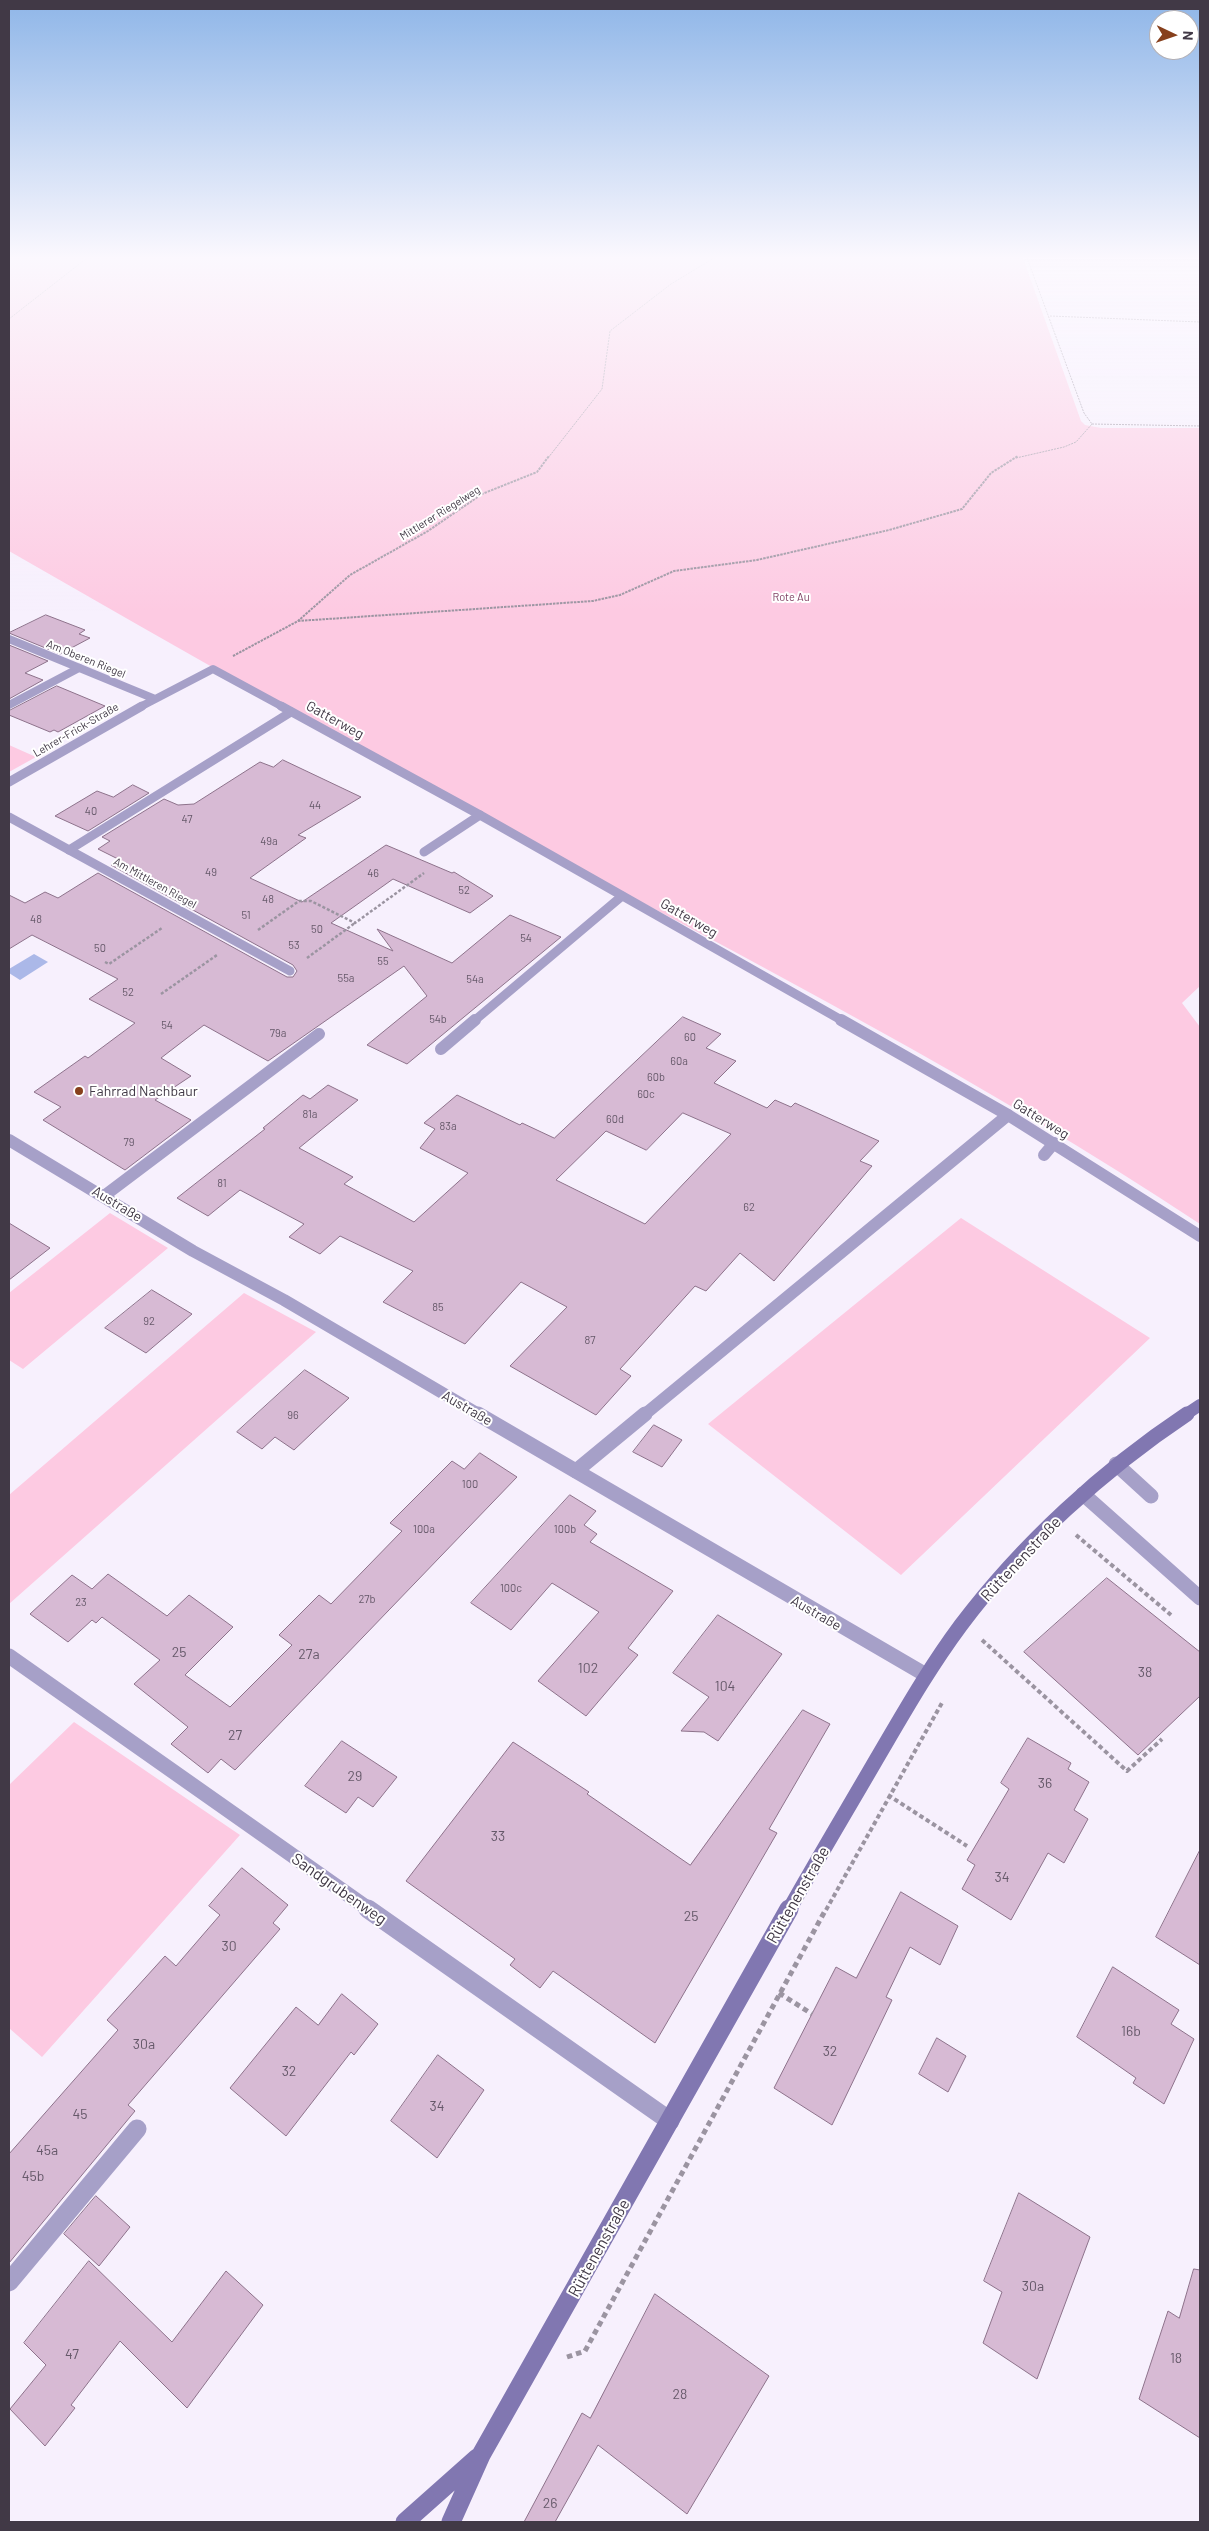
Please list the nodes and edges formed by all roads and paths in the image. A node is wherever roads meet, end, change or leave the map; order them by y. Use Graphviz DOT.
graph roads {
  1 [pos="604,376"];
  2 [pos="1071,376"];
  3 [pos="1092,424"];
  4 [pos="1200,426"];
  5 [pos="298,621"];
  6 [pos="9,640"];
  7 [pos="79,668"];
  8 [pos="213,669"];
  9 [pos="155,699"];
  10 [pos="9,705"];
  11 [pos="291,712"];
  12 [pos="9,782"];
  13 [pos="480,816"];
  14 [pos="9,817"];
  15 [pos="68,850"];
  16 [pos="424,852"];
  17 [pos="622,896"];
  18 [pos="355,923"];
  19 [pos="158,926"];
  20 [pos="239,943"];
  21 [pos="212,952"];
  22 [pos="106,962"];
  23 [pos="290,970"];
  24 [pos="161,994"];
  25 [pos="319,1034"];
  26 [pos="441,1049"];
  27 [pos="1008,1115"];
  28 [pos="9,1140"];
  29 [pos="1054,1144"];
  30 [pos="1044,1155"];
  31 [pos="104,1196"];
  32 [pos="1200,1236"];
  33 [pos="1200,1405"];
  34 [pos="1116,1464"];
  35 [pos="576,1471"];
  36 [pos="1083,1494"];
  37 [pos="1151,1496"];
  38 [pos="1069,1542"];
  39 [pos="1200,1598"];
  40 [pos="1172,1615"];
  41 [pos="988,1634"];
  42 [pos="982,1640"];
  43 [pos="977,1648"];
  44 [pos="9,1656"];
  45 [pos="926,1675"];
  46 [pos="944,1699"];
  47 [pos="1162,1739"];
  48 [pos="888,1795"];
  49 [pos="967,1846"];
  50 [pos="779,1993"];
  51 [pos="812,2014"];
  52 [pos="670,2121"];
  53 [pos="137,2128"];
  54 [pos="9,2282"];
  55 [pos="586,2351"];
  56 [pos="481,2455"];
  57 [pos="405,2522"];
  58 [pos="451,2522"];
  1 -- 5 [label="path, Mittlerer Riegelweg"];
  2 -- 3 [label="path"];
  3 -- 4 [label="path"];
  3 -- 5 [label="path"];
  5 -- 8 [label="path, Mittlerer Riegelweg"];
  6 -- 7 [label="street, Am Oberen Riegel"];
  7 -- 9 [label="street, Am Oberen Riegel"];
  7 -- 10 [label="street"];
  8 -- 9 [label="street"];
  8 -- 11 [label="street, Gatterweg"];
  9 -- 12 [label="street, Lehrer-Frick-Straße"];
  11 -- 13 [label="street, Gatterweg"];
  11 -- 15 [label="street"];
  13 -- 16 [label="street"];
  13 -- 17 [label="street, Gatterweg"];
  14 -- 15 [label="street, Am Mittleren Riegel"];
  15 -- 20 [label="street, Am Mittleren Riegel"];
  16 -- 18 [label="path"];
  17 -- 26 [label="street"];
  17 -- 27 [label="street, Gatterweg"];
  18 -- 20 [label="path"];
  18 -- 23 [label="path"];
  19 -- 22 [label="path"];
  20 -- 23 [label="street, Am Mittleren Riegel"];
  21 -- 24 [label="path"];
  25 -- 31 [label="street"];
  27 -- 29 [label="street, Gatterweg"];
  27 -- 35 [label="street"];
  28 -- 31 [label="street, Austraße"];
  29 -- 30 [label="street"];
  29 -- 32 [label="street, Gatterweg"];
  31 -- 35 [label="street, Austraße"];
  33 -- 34 [label="main road, Rüttenenstraße"];
  34 -- 36 [label="main road, Rüttenenstraße"];
  34 -- 37 [label="street"];
  35 -- 45 [label="street, Austraße"];
  36 -- 39 [label="street"];
  36 -- 45 [label="main road, Rüttenenstraße"];
  38 -- 40 [label="path"];
  41 -- 42 [label="path"];
  42 -- 43 [label="path"];
  42 -- 47 [label="path"];
  44 -- 52 [label="street, Sandgrubenweg"];
  45 -- 52 [label="main road, Rüttenenstraße"];
  46 -- 48 [label="path"];
  48 -- 49 [label="path"];
  48 -- 50 [label="path"];
  50 -- 51 [label="path"];
  50 -- 55 [label="path"];
  52 -- 56 [label="main road, Rüttenenstraße"];
  53 -- 54 [label="street"];
  56 -- 57 [label="main road, Rüttenenstraße"];
  56 -- 58 [label="main road, Rüttenenstraße"];
}
